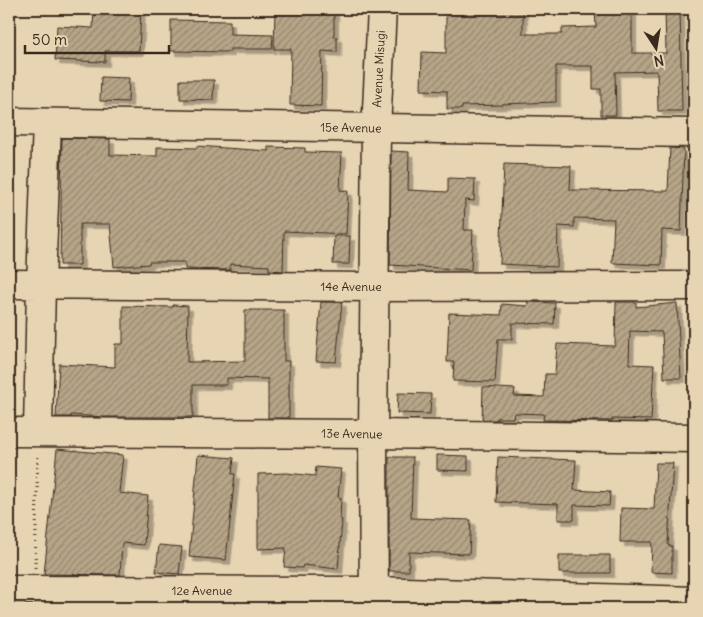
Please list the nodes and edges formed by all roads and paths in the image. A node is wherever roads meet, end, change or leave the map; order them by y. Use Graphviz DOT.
graph roads {
  1 [pos="382,9"];
  2 [pos="9,122"];
  3 [pos="47,123"];
  4 [pos="376,129"];
  5 [pos="694,133"];
  6 [pos="9,284"];
  7 [pos="41,285"];
  8 [pos="694,286"];
  9 [pos="375,287"];
  10 [pos="38,431"];
  11 [pos="9,432"];
  12 [pos="374,434"];
  13 [pos="694,438"];
  14 [pos="26,596"];
  15 [pos="375,600"];
  16 [pos="694,601"];
  1 -- 4 [label="street, Avenue Misugi"];
  2 -- 3 [label="street, 15e Avenue"];
  3 -- 4 [label="street, 15e Avenue"];
  3 -- 7 [label="street"];
  4 -- 5 [label="street, 15e Avenue"];
  4 -- 9 [label="street, Avenue Misugi"];
  6 -- 7 [label="street, 14e Avenue"];
  7 -- 9 [label="street, 14e Avenue"];
  7 -- 10 [label="street"];
  8 -- 9 [label="street, 14e Avenue"];
  9 -- 12 [label="street, Avenue Misugi"];
  10 -- 11 [label="street, 13e Avenue"];
  10 -- 12 [label="street, 13e Avenue"];
  10 -- 14 [label="path"];
  12 -- 13 [label="street, 13e Avenue"];
  12 -- 15 [label="street, Avenue Misugi"];
  14 -- 15 [label="street, 12e Avenue"];
  15 -- 16 [label="street, 12e Avenue"];
}
